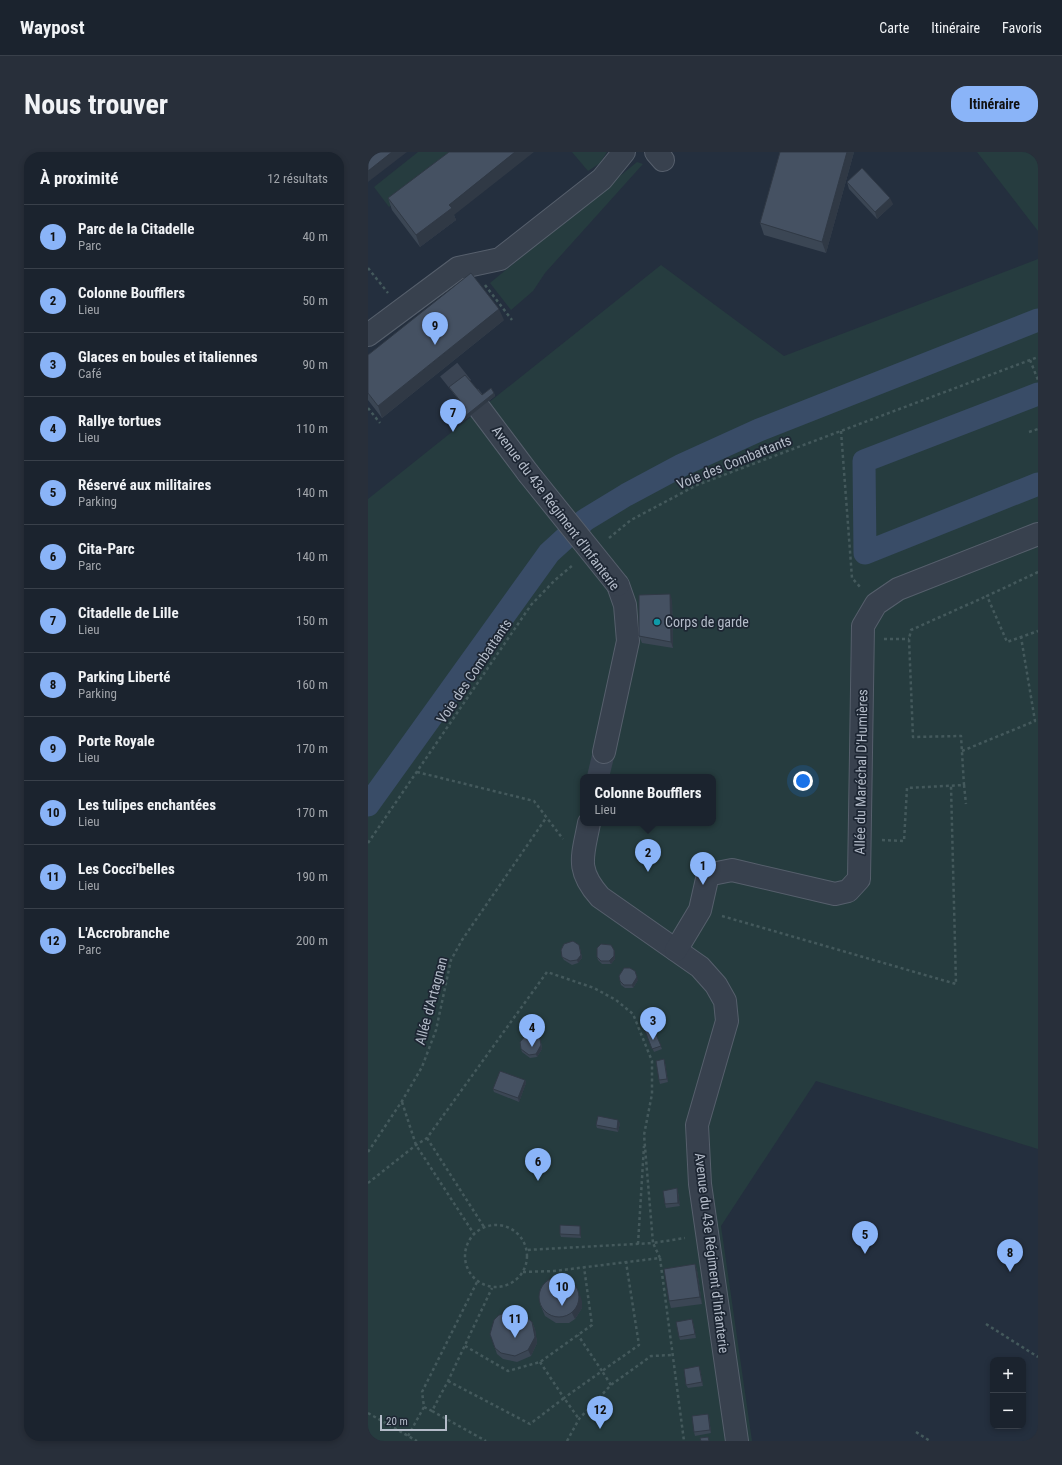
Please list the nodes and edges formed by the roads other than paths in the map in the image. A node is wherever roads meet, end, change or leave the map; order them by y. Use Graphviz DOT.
graph roads {
  1 [pos="624,152"];
  2 [pos="368,335"];
  3 [pos="483,413"];
  4 [pos="1038,534"];
  5 [pos="604,752"];
  6 [pos="588,826"];
  7 [pos="676,950"];
  8 [pos="730,1281"];
  9 [pos="717,1302"];
  10 [pos="737,1441"];
  1 -- 2 [label="street"];
  3 -- 5 [label="street, Avenue du 43e Régiment d'Infanterie, bridge"];
  4 -- 7 [label="street, Allée du Maréchal D'Humières"];
  6 -- 7 [label="street, Avenue du 43e Régiment d'Infanterie"];
  7 -- 9 [label="street, Avenue du 43e Régiment d'Infanterie"];
  8 -- 9 [label="street"];
  9 -- 10 [label="street, Avenue du 43e Régiment d'Infanterie"];
}
